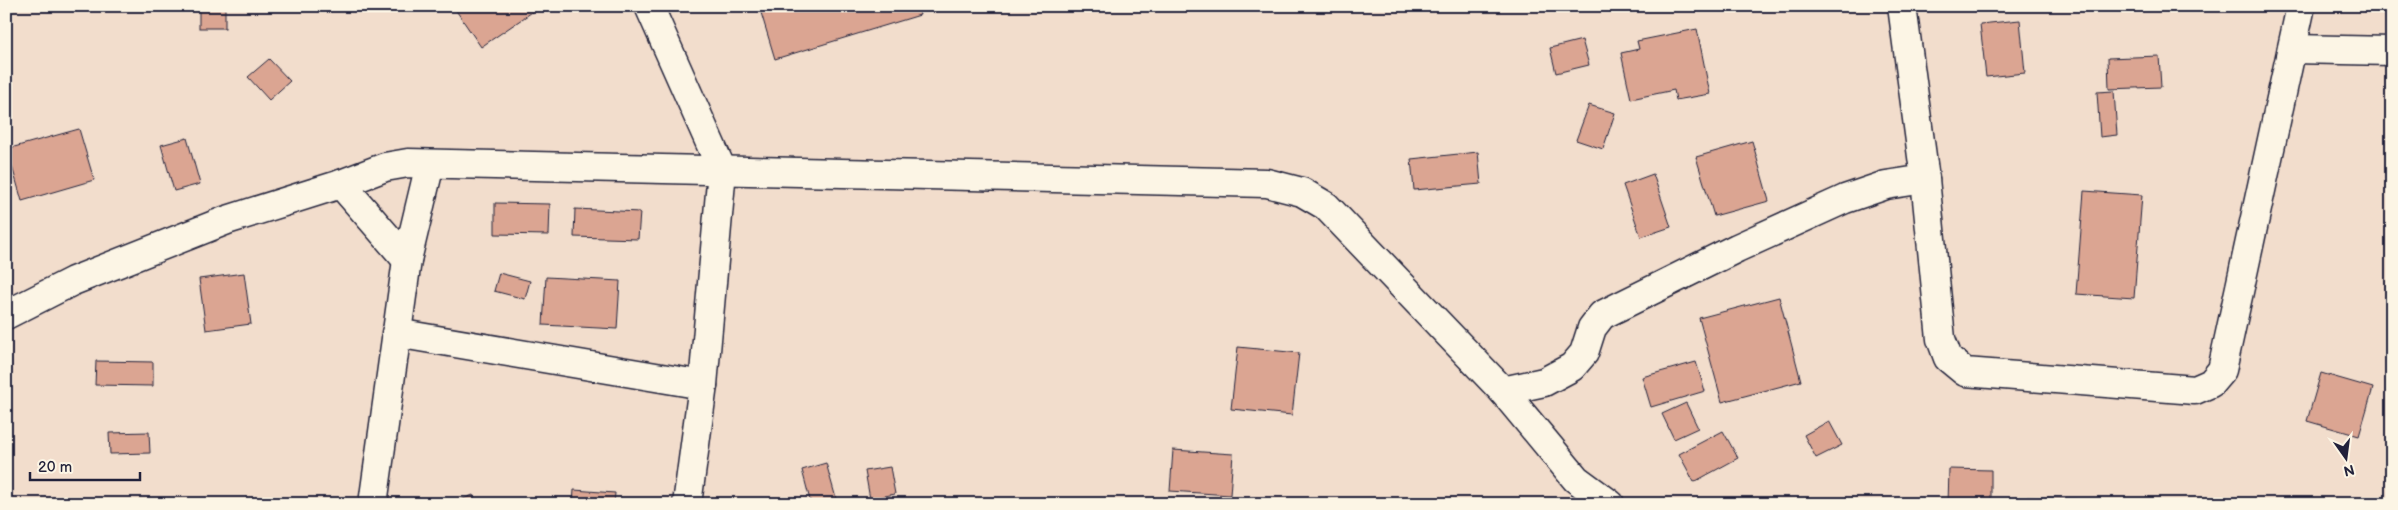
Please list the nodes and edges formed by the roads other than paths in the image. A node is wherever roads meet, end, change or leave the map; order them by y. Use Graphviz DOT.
graph roads {
  1 [pos="649,6"];
  2 [pos="1902,6"];
  3 [pos="2301,6"];
  4 [pos="2292,49"];
  5 [pos="2392,51"];
  6 [pos="430,164"];
  7 [pos="722,170"];
  8 [pos="1925,179"];
  9 [pos="341,184"];
  10 [pos="407,260"];
  11 [pos="6,315"];
  12 [pos="396,333"];
  13 [pos="703,385"];
  14 [pos="1503,391"];
  15 [pos="373,504"];
  16 [pos="687,504"];
  17 [pos="1610,504"];
  1 -- 7 [label="street"];
  2 -- 8 [label="street"];
  3 -- 4 [label="street"];
  4 -- 5 [label="street"];
  4 -- 8 [label="street"];
  6 -- 7 [label="street"];
  6 -- 9 [label="street"];
  6 -- 10 [label="street"];
  7 -- 13 [label="street"];
  7 -- 14 [label="street"];
  8 -- 14 [label="street"];
  9 -- 10 [label="street"];
  9 -- 11 [label="street"];
  10 -- 12 [label="street"];
  12 -- 13 [label="street"];
  12 -- 15 [label="street"];
  13 -- 16 [label="street"];
  14 -- 17 [label="street"];
}
